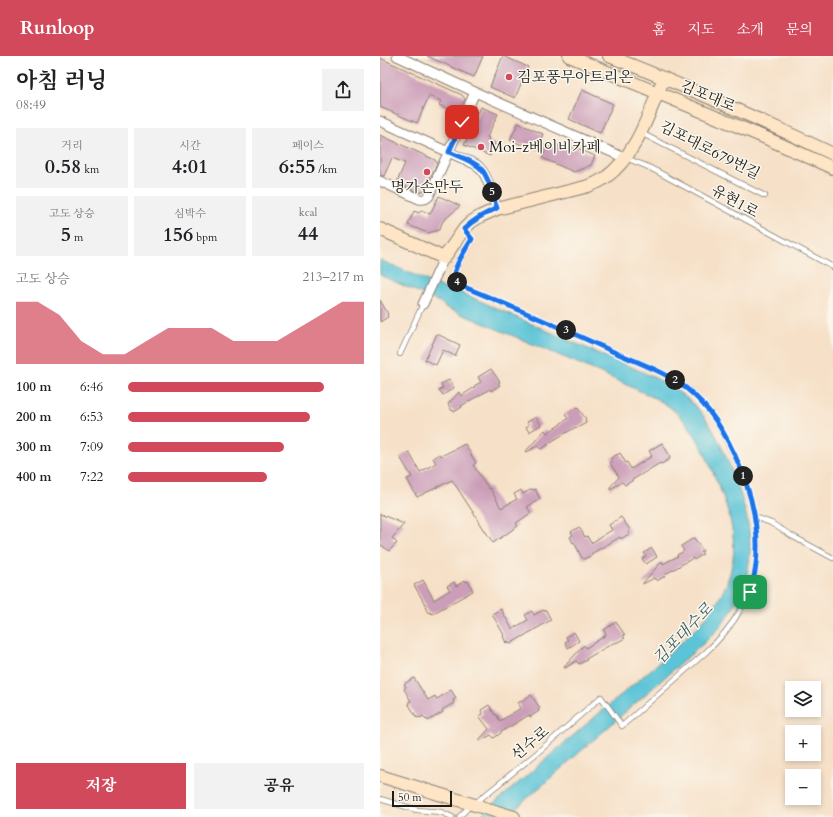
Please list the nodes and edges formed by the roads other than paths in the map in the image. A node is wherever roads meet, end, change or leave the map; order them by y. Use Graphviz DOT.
graph roads {
  1 [pos="397,56"];
  2 [pos="569,56"];
  3 [pos="609,56"];
  4 [pos="664,78"];
  5 [pos="475,92"];
  6 [pos="657,92"];
  7 [pos="380,121"];
  8 [pos="640,132"];
  9 [pos="449,152"];
  10 [pos="833,154"];
  11 [pos="623,157"];
  12 [pos="833,168"];
  13 [pos="380,181"];
  14 [pos="765,196"];
  15 [pos="497,207"];
  16 [pos="380,224"];
  17 [pos="380,229"];
  18 [pos="464,229"];
  19 [pos="443,258"];
  20 [pos="833,267"];
  21 [pos="423,304"];
  22 [pos="400,354"];
  23 [pos="755,517"];
  24 [pos="833,558"];
  25 [pos="380,776"];
  26 [pos="380,781"];
  27 [pos="380,799"];
  28 [pos="469,809"];
  29 [pos="452,817"];
  30 [pos="494,817"];
  31 [pos="514,817"];
  1 -- 5 [label="street"];
  2 -- 6 [label="street, 김포대로"];
  3 -- 4 [label="street, 김포대로"];
  4 -- 6 [label="street, 김포대로679번길"];
  4 -- 10 [label="street, 김포대로"];
  5 -- 9 [label="street"];
  5 -- 11 [label="street"];
  6 -- 8 [label="street, 김포대로679번길"];
  6 -- 11 [label="street, 김포대로679번길"];
  6 -- 12 [label="street, 김포대로"];
  7 -- 9 [label="street"];
  8 -- 11 [label="street, 김포대로679번길"];
  8 -- 14 [label="lane, 김포대로679번길"];
  9 -- 13 [label="street"];
  9 -- 15 [label="street"];
  11 -- 15 [label="street, 김포대로679번길"];
  11 -- 20 [label="lane, 유현1로"];
  15 -- 18 [label="street, 김포대로679번길"];
  15 -- 19 [label="street, 김포대로679번길"];
  16 -- 19 [label="street"];
  17 -- 19 [label="street"];
  18 -- 19 [label="street, 김포대로679번길"];
  18 -- 23 [label="lane"];
  19 -- 21 [label="street"];
  21 -- 22 [label="lane"];
  23 -- 24 [label="lane"];
  23 -- 28 [label="lane, 선수로"];
  25 -- 28 [label="street"];
  26 -- 28 [label="street"];
  27 -- 29 [label="lane"];
  28 -- 30 [label="street"];
  28 -- 31 [label="street"];
}
